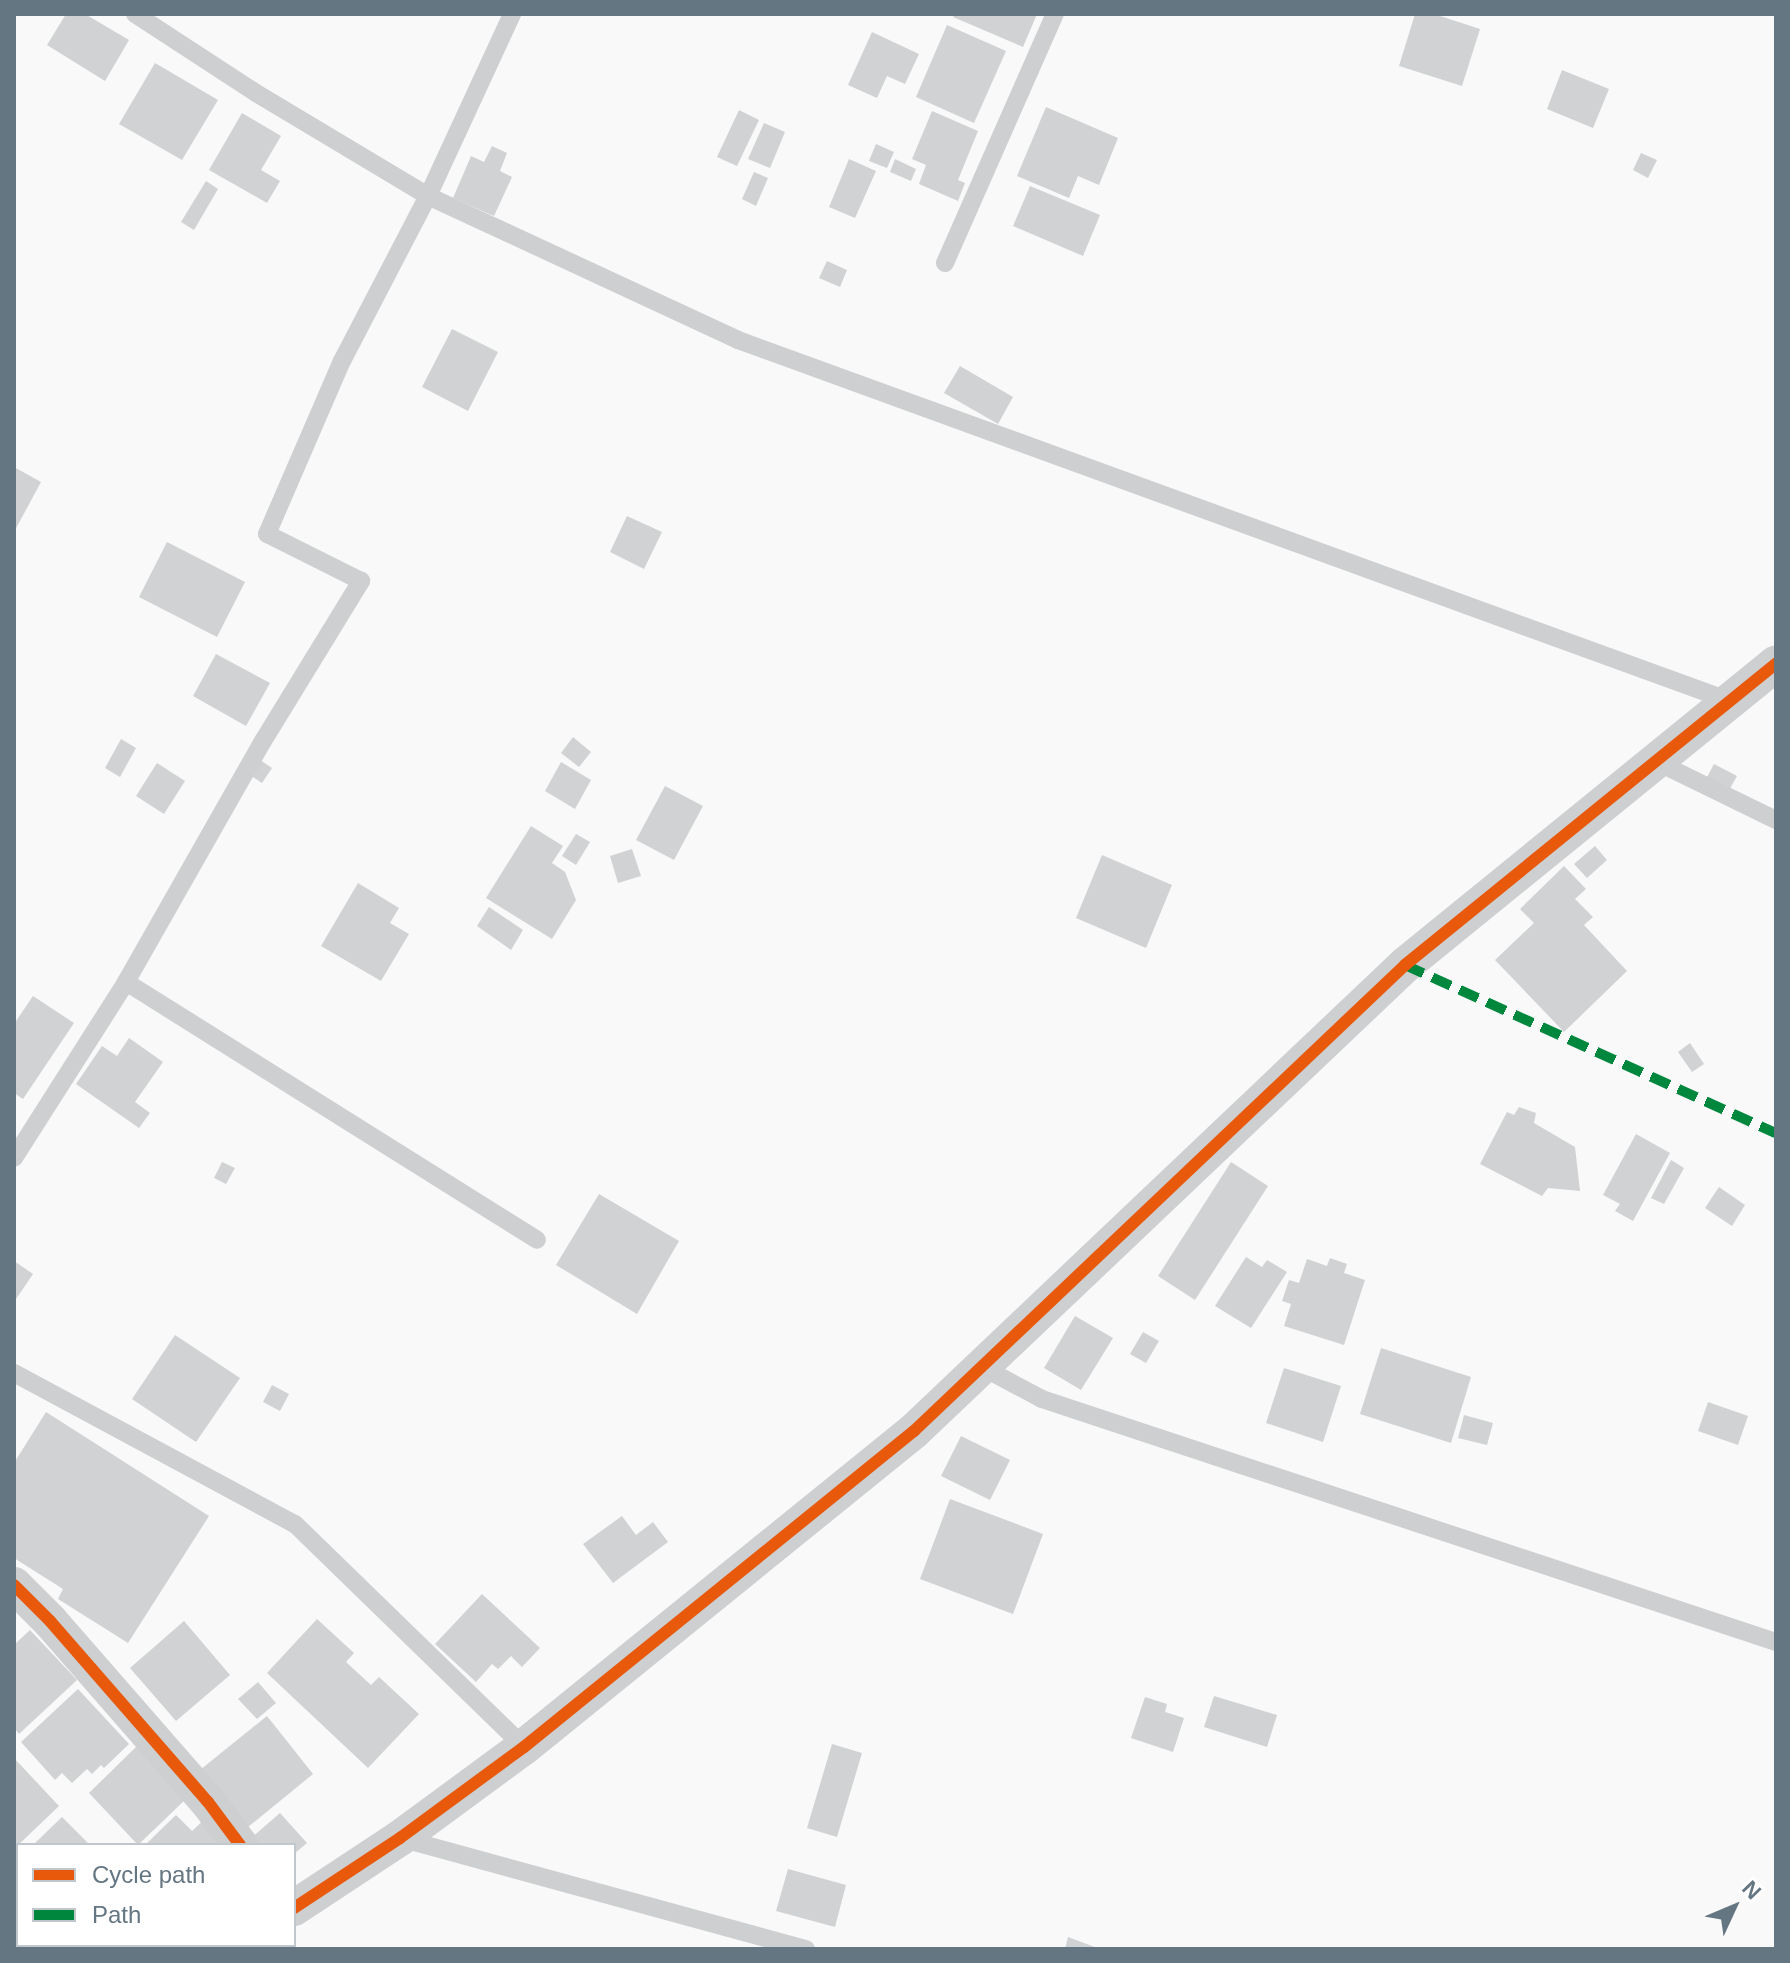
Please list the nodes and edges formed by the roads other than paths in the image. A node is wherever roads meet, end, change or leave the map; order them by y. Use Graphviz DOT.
graph roads {
  1 [pos="135,14"];
  2 [pos="512,14"];
  3 [pos="1055,14"];
  4 [pos="428,196"];
  5 [pos="945,263"];
  6 [pos="1776,663"];
  7 [pos="1727,700"];
  8 [pos="1657,762"];
  9 [pos="1776,820"];
  10 [pos="126,982"];
  11 [pos="14,1158"];
  12 [pos="537,1240"];
  13 [pos="982,1367"];
  14 [pos="14,1373"];
  15 [pos="14,1585"];
  16 [pos="1776,1642"];
  17 [pos="524,1747"];
  18 [pos="400,1838"];
  19 [pos="239,1843"];
  20 [pos="296,1907"];
  21 [pos="806,1949"];
  1 -- 4 [label="lane"];
  2 -- 4 [label="lane"];
  3 -- 5 [label="lane"];
  4 -- 7 [label="lane"];
  4 -- 10 [label="lane"];
  6 -- 7 [label="street"];
  7 -- 8 [label="street"];
  8 -- 9 [label="lane"];
  8 -- 13 [label="street"];
  10 -- 11 [label="lane"];
  10 -- 12 [label="lane"];
  13 -- 16 [label="lane"];
  13 -- 17 [label="street"];
  14 -- 17 [label="lane"];
  15 -- 19 [label="street"];
  17 -- 18 [label="street"];
  18 -- 20 [label="street"];
  18 -- 21 [label="lane"];
}
